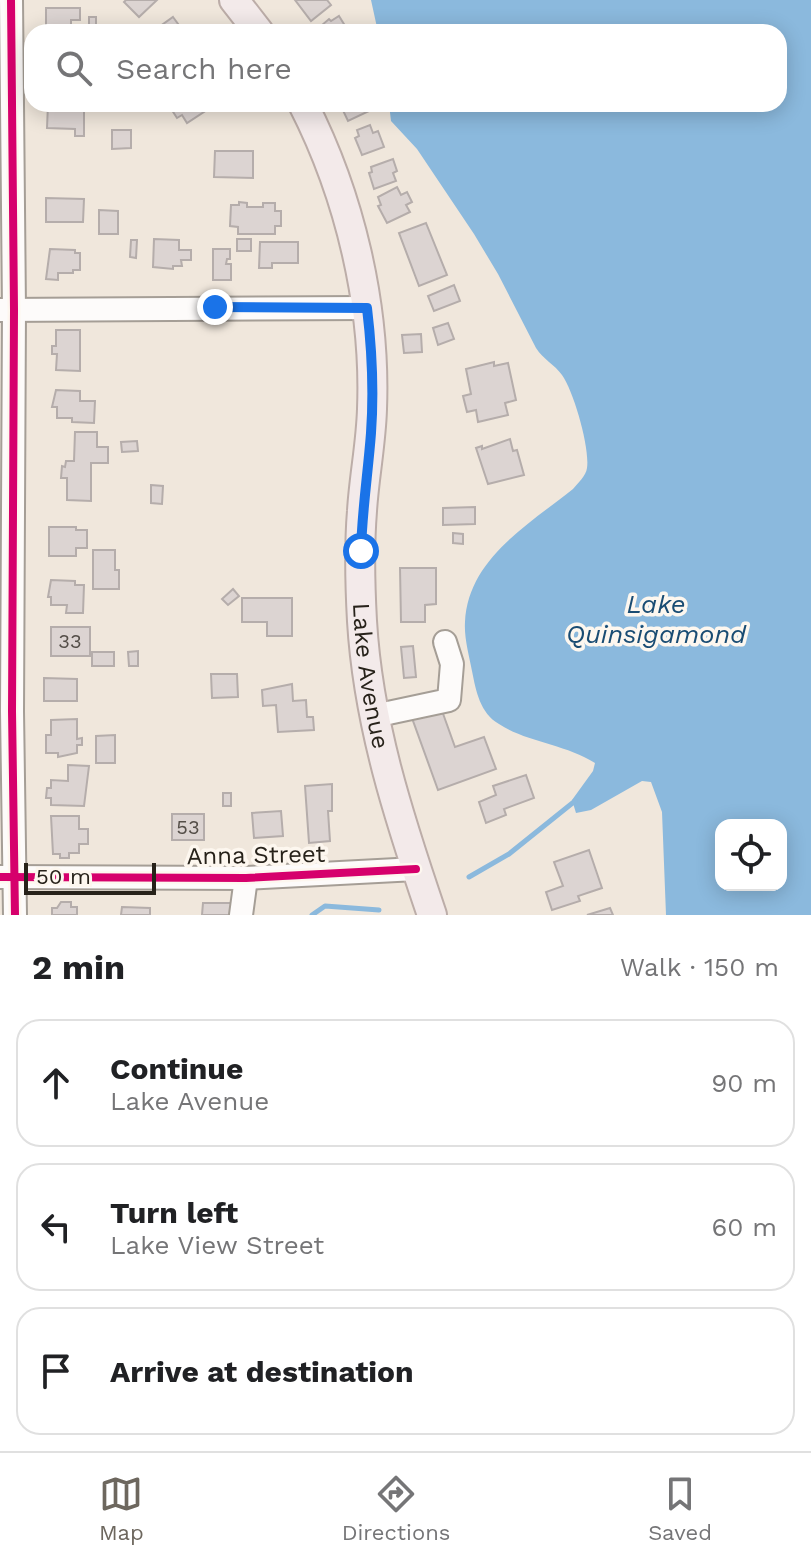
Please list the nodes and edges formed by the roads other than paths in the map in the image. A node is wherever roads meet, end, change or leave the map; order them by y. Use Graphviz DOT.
graph roads {
  1 [pos="11,0"];
  2 [pos="234,0"];
  3 [pos="253,24"];
  4 [pos="307,112"];
  5 [pos="367,308"];
  6 [pos="7,310"];
  7 [pos="445,642"];
  8 [pos="374,716"];
  9 [pos="416,869"];
  10 [pos="8,877"];
  11 [pos="246,878"];
  12 [pos="15,915"];
  13 [pos="241,915"];
  14 [pos="432,915"];
  1 -- 6 [label="street"];
  2 -- 3 [label="main road"];
  4 -- 5 [label="main road, Lake Avenue"];
  5 -- 6 [label="street"];
  5 -- 8 [label="main road, Lake Avenue"];
  6 -- 10 [label="street"];
  7 -- 8 [label="street"];
  8 -- 9 [label="main road, Lake Avenue"];
  9 -- 11 [label="street, Anna Street"];
  9 -- 14 [label="main road, Lake Avenue"];
  10 -- 11 [label="street, Anna Street"];
  10 -- 12 [label="street"];
  11 -- 13 [label="street"];
}
